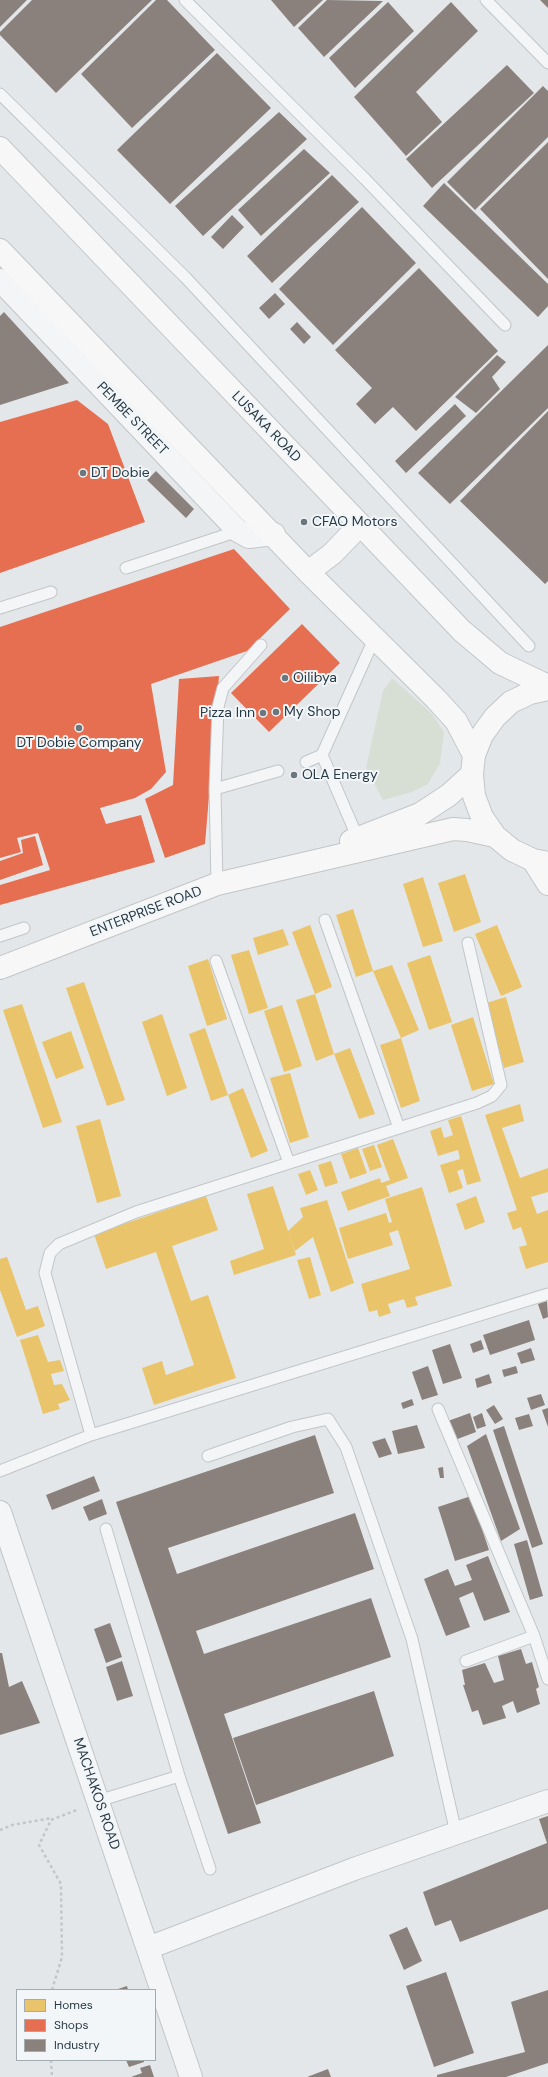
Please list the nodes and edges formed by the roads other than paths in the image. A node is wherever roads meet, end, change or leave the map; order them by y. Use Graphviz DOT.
graph roads {
  1 [pos="185,0"];
  2 [pos="486,0"];
  3 [pos="548,63"];
  4 [pos="0,94"];
  5 [pos="0,148"];
  6 [pos="0,250"];
  7 [pos="0,280"];
  8 [pos="505,325"];
  9 [pos="360,525"];
  10 [pos="238,531"];
  11 [pos="274,534"];
  12 [pos="126,568"];
  13 [pos="308,572"];
  14 [pos="51,592"];
  15 [pos="0,608"];
  16 [pos="375,637"];
  17 [pos="261,645"];
  18 [pos="529,646"];
  19 [pos="548,688"];
  20 [pos="322,755"];
  21 [pos="306,762"];
  22 [pos="473,764"];
  23 [pos="278,771"];
  24 [pos="214,789"];
  25 [pos="495,836"];
  26 [pos="361,844"];
  27 [pos="541,861"];
  28 [pos="218,884"];
  29 [pos="548,884"];
  30 [pos="326,920"];
  31 [pos="24,928"];
  32 [pos="0,936"];
  33 [pos="468,943"];
  34 [pos="216,961"];
  35 [pos="0,968"];
  36 [pos="399,1128"];
  37 [pos="290,1163"];
  38 [pos="548,1294"];
  39 [pos="438,1409"];
  40 [pos="91,1435"];
  41 [pos="208,1456"];
  42 [pos="0,1471"];
  43 [pos="0,1512"];
  44 [pos="106,1529"];
  45 [pos="534,1636"];
  46 [pos="466,1661"];
  47 [pos="548,1679"];
  48 [pos="179,1776"];
  49 [pos="98,1801"];
  50 [pos="548,1801"];
  51 [pos="456,1834"];
  52 [pos="210,1869"];
  53 [pos="148,1948"];
  54 [pos="191,2077"];
  1 -- 8 [label="lane"];
  2 -- 3 [label="lane"];
  4 -- 18 [label="lane"];
  5 -- 9 [label="main road, LUSAKA ROAD"];
  6 -- 11 [label="main road"];
  7 -- 10 [label="street, PEMBE STREET"];
  9 -- 13 [label="main road"];
  9 -- 19 [label="main road, LUSAKA ROAD"];
  10 -- 11 [label="street"];
  10 -- 12 [label="lane"];
  11 -- 13 [label="main road"];
  13 -- 16 [label="main road"];
  14 -- 15 [label="lane"];
  16 -- 20 [label="lane"];
  16 -- 22 [label="main road"];
  17 -- 24 [label="lane"];
  19 -- 22 [label="main road"];
  20 -- 21 [label="lane"];
  20 -- 26 [label="lane"];
  22 -- 25 [label="main road"];
  22 -- 26 [label="main road, ENTERPRISE ROAD"];
  23 -- 24 [label="lane"];
  24 -- 28 [label="lane"];
  25 -- 26 [label="main road, ENTERPRISE ROAD"];
  25 -- 27 [label="main road"];
  26 -- 28 [label="main road, ENTERPRISE ROAD"];
  27 -- 29 [label="main road"];
  28 -- 35 [label="main road, ENTERPRISE ROAD"];
  30 -- 36 [label="lane"];
  31 -- 32 [label="lane"];
  33 -- 36 [label="lane"];
  34 -- 37 [label="lane"];
  36 -- 37 [label="lane"];
  37 -- 40 [label="lane"];
  38 -- 40 [label="lane"];
  39 -- 45 [label="lane"];
  40 -- 42 [label="lane"];
  41 -- 51 [label="lane"];
  43 -- 49 [label="street, MACHAKOS ROAD"];
  44 -- 48 [label="lane"];
  45 -- 46 [label="lane"];
  45 -- 47 [label="lane"];
  48 -- 49 [label="lane"];
  48 -- 52 [label="lane"];
  49 -- 53 [label="street, MACHAKOS ROAD"];
  50 -- 51 [label="street"];
  51 -- 53 [label="street"];
  53 -- 54 [label="street, MACHAKOS ROAD"];
}
